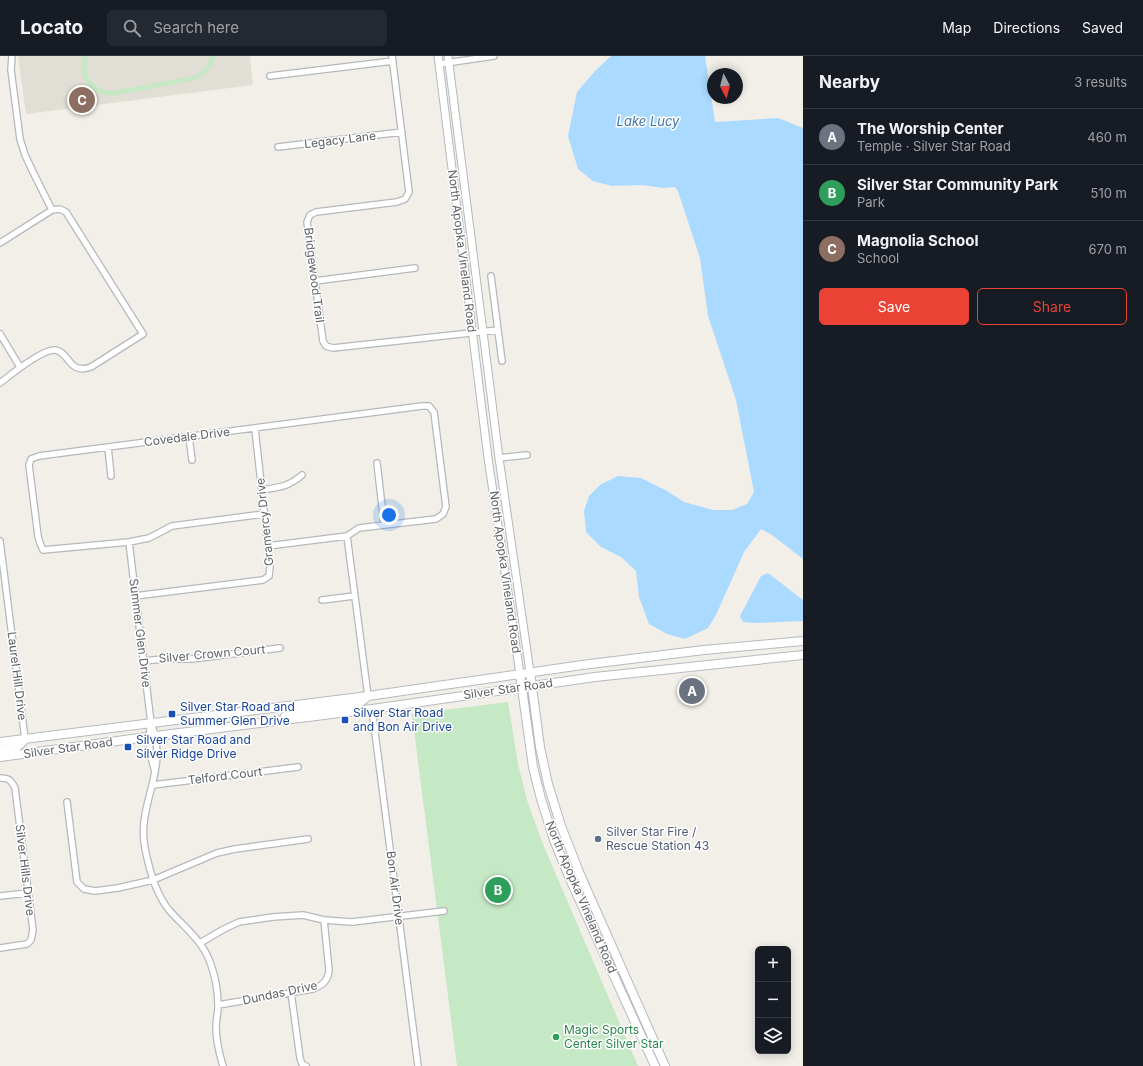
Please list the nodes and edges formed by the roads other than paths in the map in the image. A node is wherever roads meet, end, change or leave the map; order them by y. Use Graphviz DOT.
graph roads {
  1 [pos="12,56"];
  2 [pos="438,56"];
  3 [pos="494,56"];
  4 [pos="392,59"];
  5 [pos="448,59"];
  6 [pos="439,64"];
  7 [pos="270,76"];
  8 [pos="402,132"];
  9 [pos="278,147"];
  10 [pos="52,210"];
  11 [pos="0,243"];
  12 [pos="415,268"];
  13 [pos="491,276"];
  14 [pos="315,281"];
  15 [pos="498,330"];
  16 [pos="483,332"];
  17 [pos="472,333"];
  18 [pos="0,334"];
  19 [pos="502,360"];
  20 [pos="20,367"];
  21 [pos="0,383"];
  22 [pos="255,429"];
  23 [pos="189,437"];
  24 [pos="108,447"];
  25 [pos="527,455"];
  26 [pos="499,458"];
  27 [pos="192,460"];
  28 [pos="377,463"];
  29 [pos="302,475"];
  30 [pos="111,476"];
  31 [pos="262,490"];
  32 [pos="264,514"];
  33 [pos="384,524"];
  34 [pos="347,536"];
  35 [pos="0,541"];
  36 [pos="129,542"];
  37 [pos="268,546"];
  38 [pos="135,596"];
  39 [pos="354,596"];
  40 [pos="322,600"];
  41 [pos="803,641"];
  42 [pos="280,648"];
  43 [pos="803,655"];
  44 [pos="144,661"];
  45 [pos="530,672"];
  46 [pos="520,674"];
  47 [pos="532,686"];
  48 [pos="521,687"];
  49 [pos="368,696"];
  50 [pos="372,709"];
  51 [pos="273,721"];
  52 [pos="151,723"];
  53 [pos="152,736"];
  54 [pos="25,739"];
  55 [pos="0,742"];
  56 [pos="0,750"];
  57 [pos="0,757"];
  58 [pos="298,767"];
  59 [pos="0,778"];
  60 [pos="153,786"];
  61 [pos="67,802"];
  62 [pos="308,839"];
  63 [pos="153,880"];
  64 [pos="28,893"];
  65 [pos="0,896"];
  66 [pos="444,911"];
  67 [pos="399,916"];
  68 [pos="324,920"];
  69 [pos="200,943"];
  70 [pos="0,948"];
  71 [pos="291,992"];
  72 [pos="637,1003"];
  73 [pos="218,1006"];
  74 [pos="628,1007"];
  75 [pos="223,1066"];
  76 [pos="306,1066"];
  77 [pos="418,1066"];
  78 [pos="655,1066"];
  79 [pos="665,1066"];
  1 -- 10 [label="street"];
  2 -- 6 [label="street, North Apopka Vineland Road"];
  3 -- 5 [label="street"];
  4 -- 7 [label="street"];
  4 -- 8 [label="street, Bridgewood Trail"];
  5 -- 6 [label="street"];
  5 -- 16 [label="street, North Apopka Vineland Road"];
  6 -- 17 [label="street, North Apopka Vineland Road"];
  8 -- 9 [label="street, Legacy Lane"];
  8 -- 14 [label="street, Bridgewood Trail"];
  10 -- 11 [label="street"];
  10 -- 20 [label="street"];
  12 -- 14 [label="street"];
  13 -- 15 [label="street"];
  14 -- 17 [label="street, Bridgewood Trail"];
  15 -- 16 [label="street, Bridgewood Trail"];
  15 -- 19 [label="street"];
  16 -- 17 [label="street, Bridgewood Trail"];
  16 -- 26 [label="street, North Apopka Vineland Road"];
  17 -- 46 [label="street, North Apopka Vineland Road"];
  18 -- 20 [label="street"];
  20 -- 21 [label="street"];
  22 -- 23 [label="street, Covedale Drive"];
  22 -- 31 [label="street, Gramercy Drive"];
  22 -- 33 [label="street, Covedale Drive"];
  23 -- 24 [label="street, Covedale Drive"];
  23 -- 27 [label="street"];
  24 -- 30 [label="street"];
  24 -- 36 [label="street, Covedale Drive"];
  25 -- 26 [label="street"];
  26 -- 45 [label="street, North Apopka Vineland Road"];
  28 -- 33 [label="street"];
  29 -- 31 [label="street"];
  31 -- 32 [label="street, Gramercy Drive"];
  32 -- 36 [label="street"];
  32 -- 37 [label="street, Gramercy Drive"];
  33 -- 34 [label="street"];
  34 -- 37 [label="street"];
  34 -- 39 [label="street"];
  35 -- 54 [label="street, Laurel Hill Drive"];
  36 -- 38 [label="street, Summer Glen Drive"];
  37 -- 38 [label="street, Gramercy Drive"];
  38 -- 44 [label="street, Summer Glen Drive"];
  39 -- 40 [label="street"];
  39 -- 49 [label="street"];
  41 -- 45 [label="main road, Silver Star Road"];
  42 -- 44 [label="street, Silver Crown Court"];
  43 -- 47 [label="main road, Silver Star Road"];
  44 -- 52 [label="street, Summer Glen Drive"];
  45 -- 46 [label="main road, Silver Star Road"];
  45 -- 47 [label="main road, North Apopka Vineland Road"];
  46 -- 48 [label="main road, North Apopka Vineland Road"];
  46 -- 49 [label="main road, Silver Star Road"];
  47 -- 48 [label="main road, Silver Star Road"];
  47 -- 72 [label="main road, North Apopka Vineland Road"];
  48 -- 50 [label="main road, Silver Star Road"];
  48 -- 74 [label="main road, North Apopka Vineland Road"];
  49 -- 51 [label="main road"];
  49 -- 52 [label="main road, Silver Star Road"];
  50 -- 51 [label="main road, Silver Star Road"];
  50 -- 67 [label="street, Bon Air Drive"];
  51 -- 53 [label="main road, Silver Star Road"];
  52 -- 53 [label="street, Summer Glen Drive"];
  52 -- 54 [label="main road, Silver Star Road"];
  53 -- 57 [label="main road, Silver Star Road"];
  53 -- 60 [label="street"];
  54 -- 55 [label="main road, Silver Star Road"];
  54 -- 56 [label="main road"];
  58 -- 60 [label="street, Telford Court"];
  59 -- 64 [label="street, Silver Hills Drive"];
  60 -- 63 [label="street"];
  61 -- 63 [label="street"];
  62 -- 63 [label="street"];
  63 -- 69 [label="street"];
  64 -- 65 [label="street"];
  64 -- 70 [label="street, Silver Hills Drive"];
  66 -- 67 [label="street"];
  67 -- 68 [label="street"];
  67 -- 77 [label="street, Bon Air Drive"];
  68 -- 69 [label="street"];
  68 -- 71 [label="street, Dundas Drive"];
  69 -- 73 [label="street"];
  71 -- 73 [label="street, Dundas Drive"];
  71 -- 76 [label="street"];
  72 -- 74 [label="street"];
  72 -- 79 [label="main road, North Apopka Vineland Road"];
  73 -- 75 [label="street"];
  74 -- 78 [label="main road, North Apopka Vineland Road"];
}
